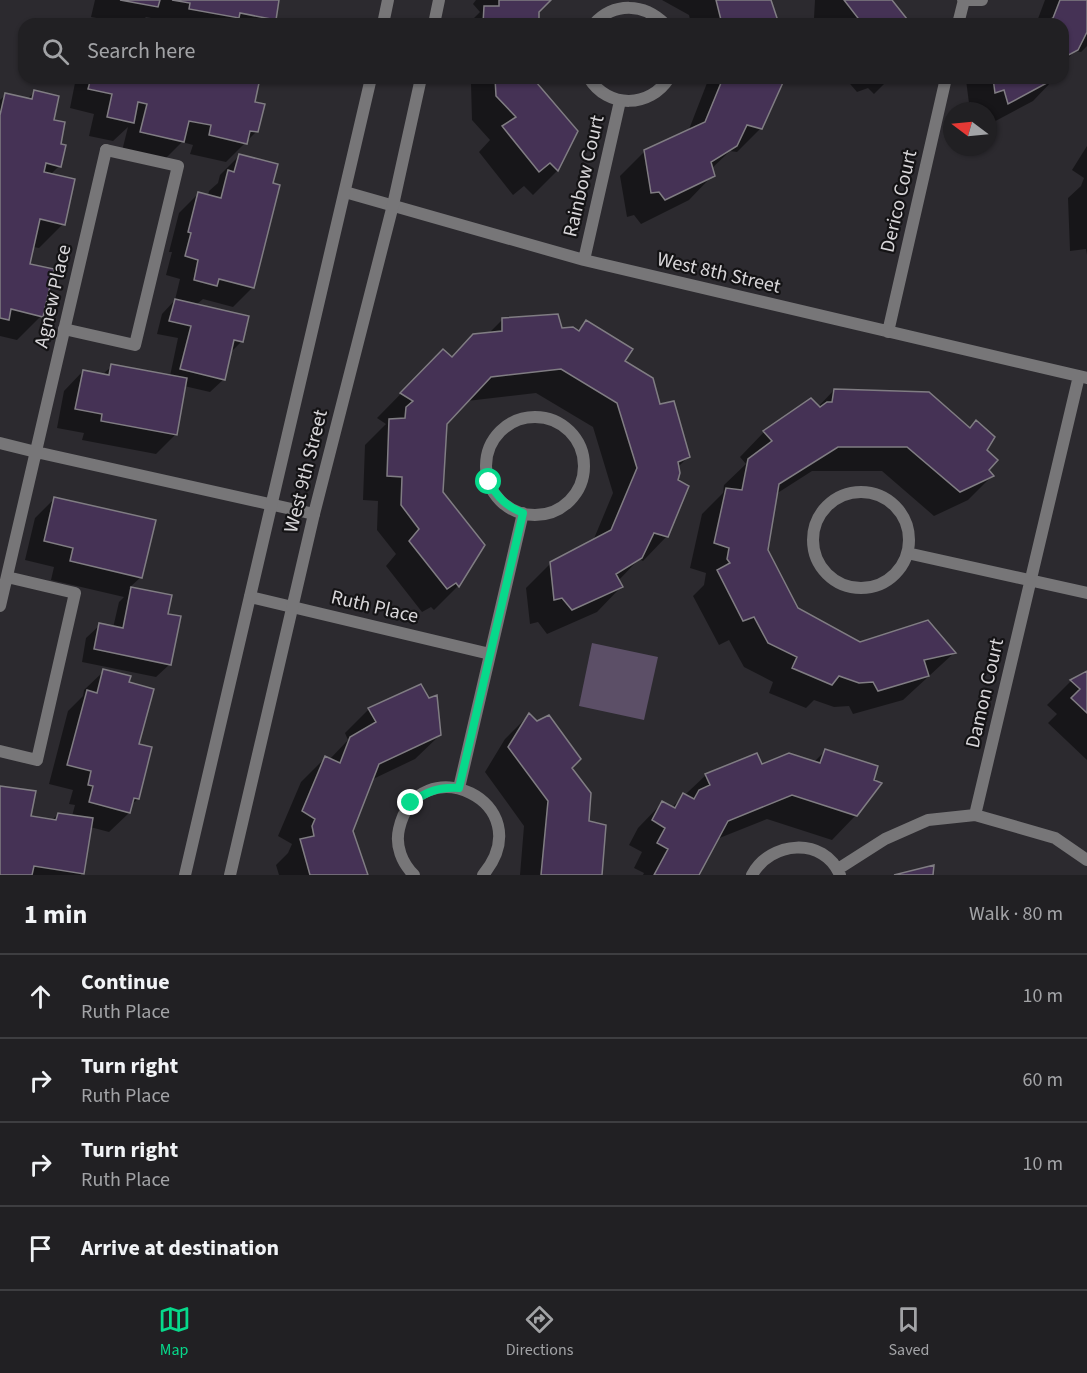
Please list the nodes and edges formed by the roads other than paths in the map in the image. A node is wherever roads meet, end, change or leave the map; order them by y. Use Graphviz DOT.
graph roads {
  1 [pos="388,0"];
  2 [pos="439,0"];
  3 [pos="963,0"];
  4 [pos="982,0"];
  5 [pos="384,18"];
  6 [pos="435,18"];
  7 [pos="599,18"];
  8 [pos="659,18"];
  9 [pos="959,18"];
  10 [pos="370,84"];
  11 [pos="420,84"];
  12 [pos="593,84"];
  13 [pos="665,84"];
  14 [pos="945,84"];
  15 [pos="620,101"];
  16 [pos="345,192"];
  17 [pos="393,205"];
  18 [pos="584,260"];
  19 [pos="64,329"];
  20 [pos="888,332"];
  21 [pos="1083,377"];
  22 [pos="0,443"];
  23 [pos="36,452"];
  24 [pos="271,506"];
  25 [pos="523,513"];
  26 [pos="314,514"];
  27 [pos="907,553"];
  28 [pos="7,577"];
  29 [pos="1031,580"];
  30 [pos="1087,593"];
  31 [pos="250,597"];
  32 [pos="0,606"];
  33 [pos="294,607"];
  34 [pos="490,654"];
  35 [pos="0,752"];
  36 [pos="459,788"];
  37 [pos="975,815"];
  38 [pos="1087,860"];
  39 [pos="839,872"];
  40 [pos="185,875"];
  41 [pos="230,875"];
  42 [pos="414,875"];
  43 [pos="483,875"];
  44 [pos="752,875"];
  1 -- 5 [label="street"];
  2 -- 6 [label="street"];
  3 -- 4 [label="street"];
  3 -- 9 [label="street"];
  7 -- 8 [label="street"];
  10 -- 16 [label="street, West 9th Street"];
  11 -- 17 [label="street, West 9th Street"];
  12 -- 15 [label="street, Rainbow Court"];
  13 -- 15 [label="street, Rainbow Court"];
  14 -- 20 [label="street, Derico Court"];
  15 -- 18 [label="street, Rainbow Court"];
  16 -- 17 [label="street, West 8th Street"];
  16 -- 24 [label="street, West 9th Street"];
  17 -- 18 [label="street, West 8th Street"];
  17 -- 26 [label="street, West 9th Street"];
  18 -- 20 [label="street, West 8th Street"];
  19 -- 19 [label="street, Agnew Place"];
  19 -- 23 [label="street, Agnew Place"];
  20 -- 21 [label="street, West 8th Street"];
  21 -- 29 [label="street, Damon Court"];
  22 -- 23 [label="street"];
  23 -- 24 [label="street"];
  23 -- 28 [label="street, Agnew Place"];
  24 -- 26 [label="street"];
  24 -- 31 [label="street, West 9th Street"];
  25 -- 25 [label="street"];
  25 -- 34 [label="street"];
  26 -- 33 [label="street, West 9th Street"];
  27 -- 27 [label="street"];
  27 -- 29 [label="street"];
  28 -- 32 [label="street, Agnew Place"];
  28 -- 35 [label="street"];
  29 -- 30 [label="street"];
  29 -- 37 [label="street, Damon Court"];
  31 -- 33 [label="street, Ruth Place"];
  31 -- 40 [label="street, West 9th Street"];
  33 -- 34 [label="street, Ruth Place"];
  33 -- 41 [label="street, West 9th Street"];
  34 -- 36 [label="street"];
  36 -- 42 [label="street"];
  36 -- 43 [label="street"];
  37 -- 38 [label="street"];
  37 -- 39 [label="street"];
  39 -- 44 [label="street"];
}
